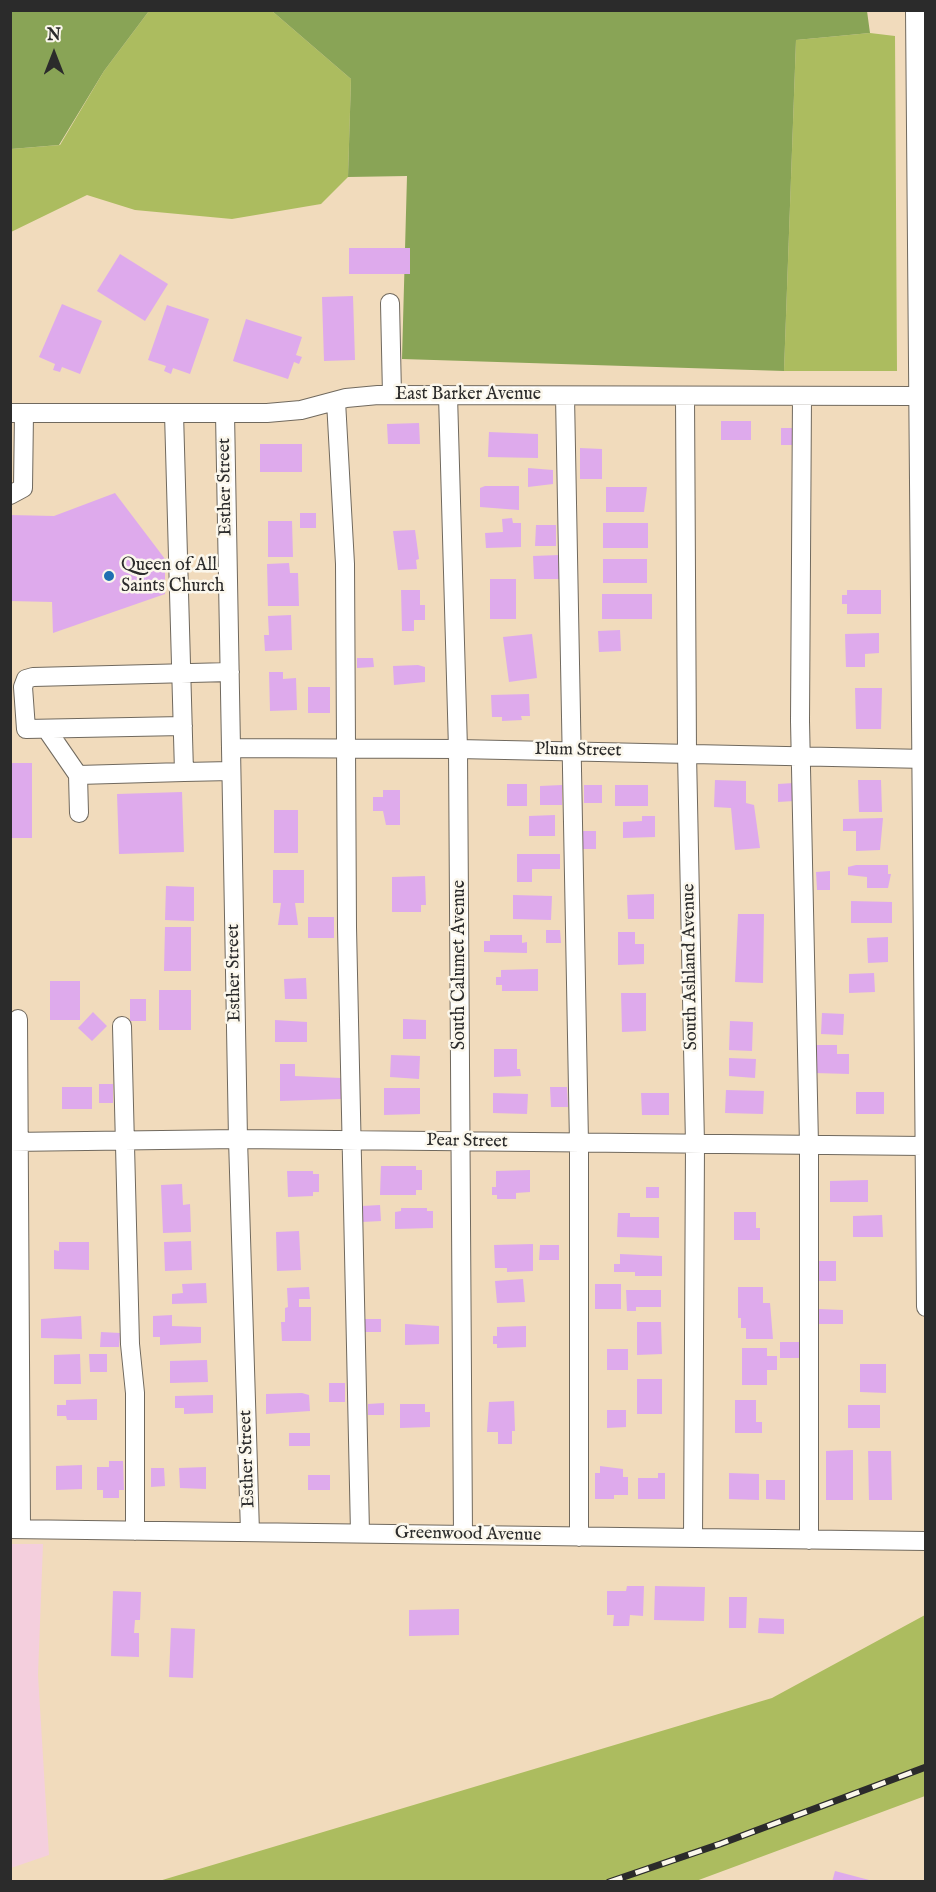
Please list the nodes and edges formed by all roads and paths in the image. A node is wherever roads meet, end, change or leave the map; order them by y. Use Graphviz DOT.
graph roads {
  1 [pos="915,10"];
  2 [pos="921,205"];
  3 [pos="390,303"];
  4 [pos="392,395"];
  5 [pos="447,395"];
  6 [pos="565,396"];
  7 [pos="685,396"];
  8 [pos="802,396"];
  9 [pos="922,400"];
  10 [pos="336,401"];
  11 [pos="17,413"];
  12 [pos="174,413"];
  13 [pos="225,413"];
  14 [pos="17,474"];
  15 [pos="10,495"];
  16 [pos="230,672"];
  17 [pos="181,673"];
  18 [pos="183,726"];
  19 [pos="47,730"];
  20 [pos="231,748"];
  21 [pos="347,749"];
  22 [pos="458,749"];
  23 [pos="572,751"];
  24 [pos="687,753"];
  25 [pos="800,756"];
  26 [pos="923,759"];
  27 [pos="231,771"];
  28 [pos="184,772"];
  29 [pos="78,775"];
  30 [pos="79,813"];
  31 [pos="18,1019"];
  32 [pos="122,1026"];
  33 [pos="238,1139"];
  34 [pos="123,1141"];
  35 [pos="353,1141"];
  36 [pos="14,1142"];
  37 [pos="461,1142"];
  38 [pos="579,1143"];
  39 [pos="695,1144"];
  40 [pos="809,1145"];
  41 [pos="924,1146"];
  42 [pos="926,1307"];
  43 [pos="16,1529"];
  44 [pos="135,1531"];
  45 [pos="250,1532"];
  46 [pos="360,1533"];
  47 [pos="463,1535"];
  48 [pos="579,1537"];
  49 [pos="693,1538"];
  50 [pos="809,1540"];
  51 [pos="926,1541"];
  1 -- 2 [label="street"];
  2 -- 9 [label="street"];
  3 -- 4 [label="street"];
  4 -- 5 [label="street, East Barker Avenue"];
  4 -- 10 [label="street, East Barker Avenue"];
  5 -- 6 [label="street, East Barker Avenue"];
  5 -- 22 [label="street, South Calumet Avenue"];
  6 -- 7 [label="street, East Barker Avenue"];
  6 -- 23 [label="street"];
  7 -- 8 [label="street, East Barker Avenue"];
  7 -- 24 [label="street, South Ashland Avenue"];
  8 -- 9 [label="street, East Barker Avenue"];
  8 -- 25 [label="street"];
  9 -- 26 [label="street"];
  10 -- 13 [label="street, East Barker Avenue"];
  10 -- 21 [label="street"];
  11 -- 12 [label="street, East Barker Avenue"];
  11 -- 14 [label="street"];
  12 -- 13 [label="street, East Barker Avenue"];
  12 -- 17 [label="street"];
  13 -- 16 [label="street, Esther Street"];
  14 -- 15 [label="street"];
  16 -- 17 [label="street"];
  16 -- 20 [label="street, Esther Street"];
  17 -- 18 [label="street"];
  17 -- 19 [label="street"];
  18 -- 19 [label="street"];
  18 -- 28 [label="street"];
  19 -- 29 [label="street"];
  20 -- 21 [label="street, Plum Street"];
  20 -- 27 [label="street, Esther Street"];
  21 -- 22 [label="street, Plum Street"];
  21 -- 35 [label="street"];
  22 -- 23 [label="street, Plum Street"];
  22 -- 37 [label="street, South Calumet Avenue"];
  23 -- 24 [label="street, Plum Street"];
  23 -- 38 [label="street"];
  24 -- 25 [label="street, Plum Street"];
  24 -- 39 [label="street, South Ashland Avenue"];
  25 -- 26 [label="street, Plum Street"];
  25 -- 40 [label="street"];
  26 -- 41 [label="street"];
  27 -- 28 [label="street"];
  27 -- 33 [label="street, Esther Street"];
  28 -- 29 [label="street"];
  29 -- 30 [label="street"];
  31 -- 36 [label="street"];
  32 -- 34 [label="street"];
  33 -- 34 [label="street, Pear Street"];
  33 -- 35 [label="street, Pear Street"];
  33 -- 45 [label="street, Esther Street"];
  34 -- 36 [label="street, Pear Street"];
  34 -- 44 [label="street"];
  35 -- 37 [label="street, Pear Street"];
  35 -- 46 [label="street"];
  36 -- 43 [label="street"];
  37 -- 38 [label="street, Pear Street"];
  37 -- 47 [label="street, South Calumet Avenue"];
  38 -- 39 [label="street, Pear Street"];
  38 -- 48 [label="street"];
  39 -- 40 [label="street, Pear Street"];
  39 -- 49 [label="street, South Ashland Avenue"];
  40 -- 41 [label="street, Pear Street"];
  40 -- 50 [label="street"];
  41 -- 42 [label="street"];
  43 -- 44 [label="street, Greenwood Avenue"];
  44 -- 45 [label="street, Greenwood Avenue"];
  45 -- 46 [label="street, Greenwood Avenue"];
  46 -- 47 [label="street, Greenwood Avenue"];
  47 -- 48 [label="street, Greenwood Avenue"];
  48 -- 49 [label="street, Greenwood Avenue"];
  49 -- 50 [label="street, Greenwood Avenue"];
  50 -- 51 [label="street, Greenwood Avenue"];
}
